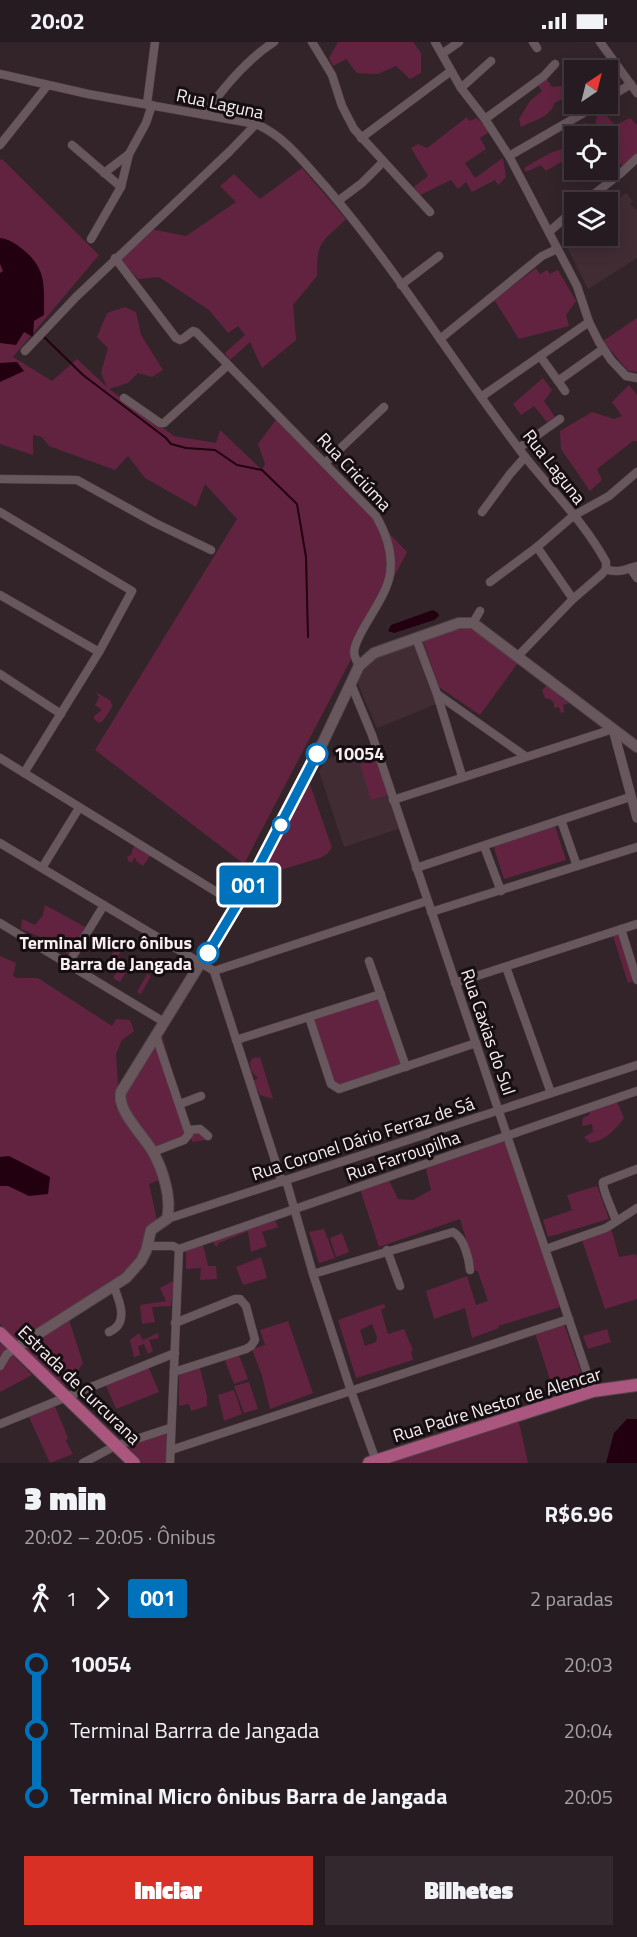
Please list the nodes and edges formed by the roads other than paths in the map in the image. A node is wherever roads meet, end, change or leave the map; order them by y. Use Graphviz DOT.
graph roads {
  1 [pos="155,42"];
  2 [pos="274,42"];
  3 [pos="312,42"];
  4 [pos="435,42"];
  5 [pos="459,42"];
  6 [pos="600,42"];
  7 [pos="442,54"];
  8 [pos="491,61"];
  9 [pos="555,64"];
  10 [pos="451,71"];
  11 [pos="3,75"];
  12 [pos="631,84"];
  13 [pos="47,86"];
  14 [pos="461,88"];
  15 [pos="618,92"];
  16 [pos="637,93"];
  17 [pos="149,105"];
  18 [pos="582,114"];
  19 [pos="204,115"];
  20 [pos="485,119"];
  21 [pos="256,124"];
  22 [pos="361,138"];
  23 [pos="0,145"];
  24 [pos="72,145"];
  25 [pos="129,154"];
  26 [pos="509,156"];
  27 [pos="637,158"];
  28 [pos="383,162"];
  29 [pos="105,173"];
  30 [pos="121,187"];
  31 [pos="597,192"];
  32 [pos="338,201"];
  33 [pos="430,212"];
  34 [pos="564,219"];
  35 [pos="549,232"];
  36 [pos="91,239"];
  37 [pos="557,249"];
  38 [pos="439,256"];
  39 [pos="116,258"];
  40 [pos="401,285"];
  41 [pos="589,322"];
  42 [pos="440,339"];
  43 [pos="603,350"];
  44 [pos="25,351"];
  45 [pos="540,356"];
  46 [pos="228,365"];
  47 [pos="637,378"];
  48 [pos="558,381"];
  49 [pos="565,391"];
  50 [pos="481,397"];
  51 [pos="124,398"];
  52 [pos="384,408"];
  53 [pos="560,419"];
  54 [pos="519,448"];
  55 [pos="525,457"];
  56 [pos="325,463"];
  57 [pos="637,472"];
  58 [pos="0,479"];
  59 [pos="0,512"];
  60 [pos="482,512"];
  61 [pos="573,516"];
  62 [pos="537,547"];
  63 [pos="211,550"];
  64 [pos="634,567"];
  65 [pos="606,569"];
  66 [pos="637,578"];
  67 [pos="490,582"];
  68 [pos="0,595"];
  69 [pos="573,599"];
  70 [pos="480,611"];
  71 [pos="473,623"];
  72 [pos="416,638"];
  73 [pos="99,652"];
  74 [pos="518,656"];
  75 [pos="359,666"];
  76 [pos="0,674"];
  77 [pos="351,684"];
  78 [pos="437,694"];
  79 [pos="61,714"];
  80 [pos="613,729"];
  81 [pos="637,747"];
  82 [pos="525,756"];
  83 [pos="0,758"];
  84 [pos="24,773"];
  85 [pos="462,776"];
  86 [pos="630,797"];
  87 [pos="393,800"];
  88 [pos="79,807"];
  89 [pos="637,818"];
  90 [pos="561,820"];
  91 [pos="0,843"];
  92 [pos="484,846"];
  93 [pos="637,847"];
  94 [pos="577,866"];
  95 [pos="42,868"];
  96 [pos="416,868"];
  97 [pos="501,891"];
  98 [pos="427,902"];
  99 [pos="236,904"];
  100 [pos="104,905"];
  101 [pos="431,912"];
  102 [pos="0,923"];
  103 [pos="637,924"];
  104 [pos="621,929"];
  105 [pos="205,958"];
  106 [pos="369,961"];
  107 [pos="68,964"];
  108 [pos="506,967"];
  109 [pos="213,971"];
  110 [pos="637,980"];
  111 [pos="455,983"];
  112 [pos="381,994"];
  113 [pos="309,1017"];
  114 [pos="164,1022"];
  115 [pos="156,1036"];
  116 [pos="236,1040"];
  117 [pos="476,1043"];
  118 [pos="637,1065"];
  119 [pos="406,1068"];
  120 [pos="637,1091"];
  121 [pos="551,1093"];
  122 [pos="201,1096"];
  123 [pos="180,1104"];
  124 [pos="499,1110"];
  125 [pos="189,1130"];
  126 [pos="508,1135"];
  127 [pos="208,1136"];
  128 [pos="153,1152"];
  129 [pos="637,1169"];
  130 [pos="284,1181"];
  131 [pos="637,1208"];
  132 [pos="295,1209"];
  133 [pos="167,1219"];
  134 [pos="616,1221"];
  135 [pos="148,1246"];
  136 [pos="178,1249"];
  137 [pos="546,1249"];
  138 [pos="387,1250"];
  139 [pos="470,1270"];
  140 [pos="313,1274"];
  141 [pos="400,1286"];
  142 [pos="114,1287"];
  143 [pos="569,1319"];
  144 [pos="175,1323"];
  145 [pos="109,1332"];
  146 [pos="0,1333"];
  147 [pos="16,1348"];
  148 [pos="175,1353"];
  149 [pos="0,1366"];
  150 [pos="174,1372"];
  151 [pos="637,1385"];
  152 [pos="351,1390"];
  153 [pos="592,1391"];
  154 [pos="65,1396"];
  155 [pos="0,1424"];
  156 [pos="170,1428"];
  157 [pos="115,1446"];
  158 [pos="171,1450"];
  159 [pos="373,1462"];
  160 [pos="83,1463"];
  161 [pos="134,1463"];
  162 [pos="170,1463"];
  1 -- 17 [label="street"];
  2 -- 19 [label="street"];
  3 -- 22 [label="street"];
  4 -- 7 [label="street"];
  5 -- 7 [label="street"];
  6 -- 12 [label="street"];
  7 -- 10 [label="street"];
  8 -- 14 [label="street"];
  9 -- 20 [label="street"];
  10 -- 14 [label="street"];
  10 -- 22 [label="street"];
  11 -- 13 [label="street, Rua Laguna"];
  12 -- 15 [label="street"];
  12 -- 16 [label="street"];
  13 -- 17 [label="street, Rua Laguna"];
  13 -- 23 [label="street"];
  14 -- 20 [label="street"];
  17 -- 19 [label="street, Rua Laguna"];
  17 -- 25 [label="street"];
  18 -- 26 [label="street"];
  19 -- 21 [label="street, Rua Laguna"];
  20 -- 26 [label="street"];
  21 -- 32 [label="street, Rua Laguna"];
  21 -- 39 [label="street"];
  22 -- 28 [label="street"];
  24 -- 29 [label="street"];
  25 -- 29 [label="street"];
  25 -- 30 [label="street"];
  26 -- 35 [label="street"];
  27 -- 31 [label="street"];
  28 -- 32 [label="street"];
  28 -- 33 [label="street"];
  29 -- 30 [label="street"];
  30 -- 36 [label="street"];
  32 -- 40 [label="street, Rua Laguna"];
  34 -- 35 [label="street"];
  35 -- 37 [label="street"];
  37 -- 41 [label="street"];
  37 -- 42 [label="street"];
  38 -- 40 [label="street"];
  39 -- 44 [label="street"];
  39 -- 46 [label="street, Rua Criciúma"];
  40 -- 42 [label="street, Rua Laguna"];
  41 -- 43 [label="street"];
  41 -- 45 [label="street"];
  42 -- 50 [label="street, Rua Laguna"];
  43 -- 47 [label="street"];
  43 -- 48 [label="street"];
  45 -- 48 [label="street"];
  45 -- 50 [label="street"];
  46 -- 51 [label="street"];
  46 -- 56 [label="street, Rua Criciúma"];
  48 -- 49 [label="street"];
  50 -- 54 [label="street, Rua Laguna"];
  52 -- 56 [label="street"];
  53 -- 54 [label="street"];
  54 -- 55 [label="street, Rua Laguna"];
  55 -- 60 [label="street"];
  55 -- 61 [label="street, Rua Laguna"];
  56 -- 75 [label="street, Rua Criciúma"];
  57 -- 61 [label="street"];
  58 -- 63 [label="street"];
  59 -- 73 [label="street"];
  61 -- 62 [label="street"];
  61 -- 65 [label="street, Rua Laguna"];
  62 -- 67 [label="street"];
  62 -- 69 [label="street"];
  64 -- 65 [label="street"];
  64 -- 66 [label="street"];
  65 -- 69 [label="street"];
  68 -- 73 [label="street"];
  69 -- 74 [label="street"];
  70 -- 71 [label="street"];
  71 -- 72 [label="main road"];
  71 -- 74 [label="main road"];
  72 -- 75 [label="main road"];
  72 -- 78 [label="street"];
  73 -- 79 [label="street"];
  74 -- 80 [label="main road"];
  75 -- 77 [label="main road"];
  76 -- 79 [label="street"];
  77 -- 87 [label="street, Rua Caxias do Sul"];
  77 -- 99 [label="main road"];
  78 -- 82 [label="street"];
  78 -- 85 [label="street"];
  79 -- 84 [label="street"];
  80 -- 81 [label="main road"];
  80 -- 82 [label="street"];
  80 -- 86 [label="street"];
  82 -- 85 [label="street"];
  83 -- 84 [label="street"];
  84 -- 88 [label="street"];
  85 -- 87 [label="street"];
  86 -- 89 [label="street"];
  86 -- 90 [label="street"];
  87 -- 96 [label="street, Rua Caxias do Sul"];
  88 -- 95 [label="street"];
  88 -- 99 [label="street"];
  90 -- 92 [label="street"];
  90 -- 94 [label="street"];
  91 -- 95 [label="street"];
  92 -- 96 [label="street"];
  92 -- 97 [label="street"];
  93 -- 94 [label="street"];
  94 -- 97 [label="street"];
  95 -- 100 [label="street"];
  96 -- 98 [label="street, Rua Caxias do Sul"];
  97 -- 101 [label="street"];
  98 -- 101 [label="street, Rua Caxias do Sul"];
  98 -- 109 [label="street"];
  99 -- 105 [label="main road"];
  100 -- 105 [label="street"];
  100 -- 107 [label="street"];
  101 -- 111 [label="street, Rua Caxias do Sul"];
  102 -- 107 [label="street"];
  103 -- 104 [label="street"];
  104 -- 108 [label="street"];
  104 -- 110 [label="street"];
  105 -- 109 [label="street"];
  105 -- 114 [label="main road"];
  106 -- 112 [label="street"];
  107 -- 114 [label="street"];
  108 -- 111 [label="street"];
  108 -- 121 [label="street"];
  109 -- 116 [label="street"];
  111 -- 117 [label="street, Rua Caxias do Sul"];
  112 -- 113 [label="street"];
  112 -- 119 [label="street"];
  113 -- 116 [label="street"];
  113 -- 119 [label="street"];
  114 -- 115 [label="main road"];
  115 -- 123 [label="street"];
  115 -- 128 [label="main road"];
  116 -- 130 [label="street"];
  117 -- 119 [label="street"];
  117 -- 124 [label="street, Rua Caxias do Sul"];
  118 -- 121 [label="street, Rua Coronel Dário Ferraz de Sá"];
  120 -- 126 [label="street, Rua Farroupilha"];
  121 -- 124 [label="street, Rua Coronel Dário Ferraz de Sá"];
  122 -- 123 [label="street"];
  123 -- 125 [label="street"];
  124 -- 126 [label="street, Rua Caxias do Sul"];
  124 -- 130 [label="street, Rua Coronel Dário Ferraz de Sá"];
  125 -- 127 [label="street"];
  125 -- 128 [label="street"];
  126 -- 132 [label="street, Rua Farroupilha"];
  126 -- 137 [label="street, Rua Caxias do Sul"];
  128 -- 133 [label="main road"];
  129 -- 134 [label="street"];
  130 -- 132 [label="street"];
  130 -- 133 [label="street, Rua Coronel Dário Ferraz de Sá"];
  131 -- 134 [label="street"];
  132 -- 136 [label="street, Rua Farroupilha"];
  132 -- 140 [label="street"];
  133 -- 135 [label="main road"];
  134 -- 137 [label="street"];
  135 -- 136 [label="street"];
  135 -- 142 [label="main road"];
  136 -- 144 [label="street"];
  137 -- 143 [label="street, Rua Caxias do Sul"];
  138 -- 139 [label="street"];
  138 -- 140 [label="street"];
  138 -- 141 [label="street"];
  140 -- 152 [label="street"];
  142 -- 145 [label="street"];
  142 -- 147 [label="main road"];
  143 -- 152 [label="street"];
  143 -- 153 [label="street, Rua Caxias do Sul"];
  144 -- 148 [label="street"];
  144 -- 150 [label="street"];
  146 -- 147 [label="main road, Estrada de Curcurana"];
  147 -- 149 [label="street"];
  147 -- 154 [label="main road, Estrada de Curcurana"];
  148 -- 150 [label="street"];
  148 -- 154 [label="street"];
  150 -- 156 [label="street"];
  151 -- 153 [label="main road, Rua Padre Nestor de Alencar"];
  152 -- 158 [label="street"];
  152 -- 159 [label="street"];
  153 -- 159 [label="main road, Rua Padre Nestor de Alencar"];
  154 -- 155 [label="street"];
  154 -- 157 [label="main road, Estrada de Curcurana"];
  156 -- 157 [label="street"];
  156 -- 158 [label="street"];
  157 -- 160 [label="street"];
  157 -- 161 [label="main road, Estrada de Curcurana"];
  158 -- 162 [label="street"];
}
